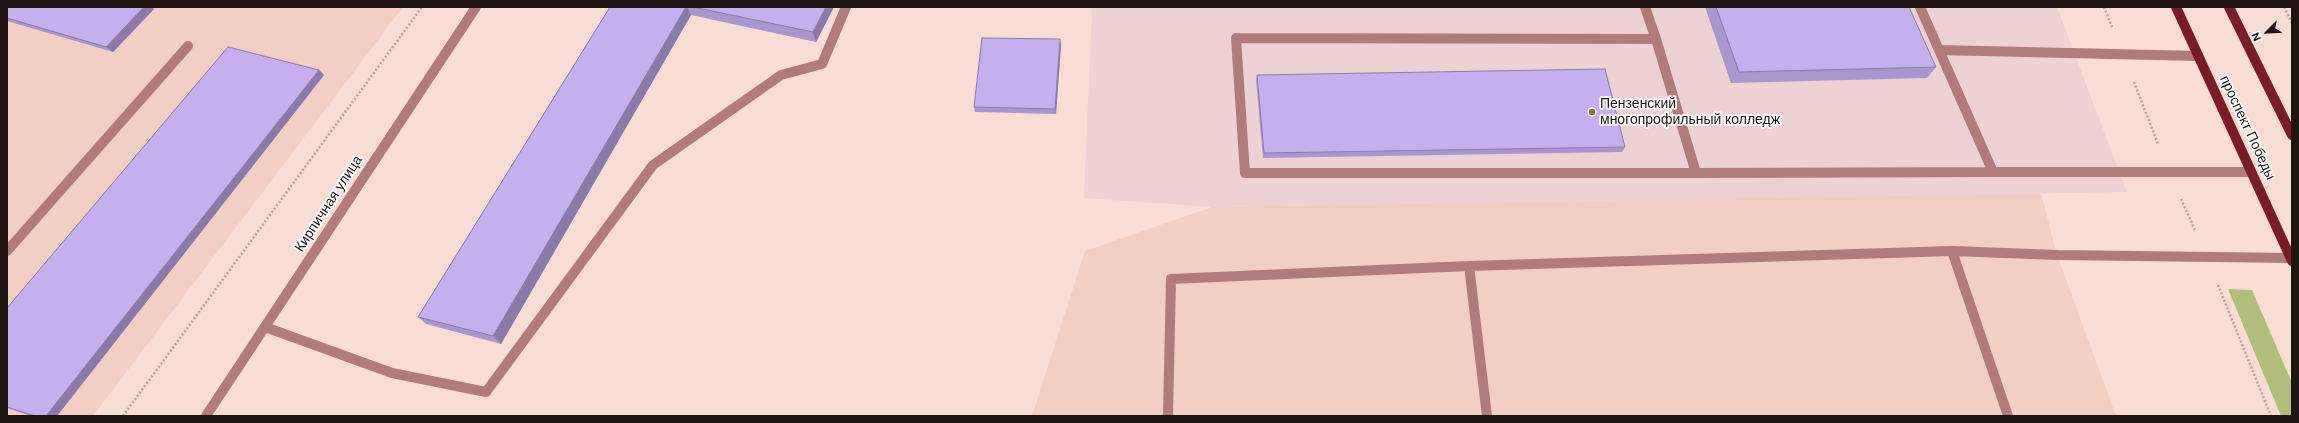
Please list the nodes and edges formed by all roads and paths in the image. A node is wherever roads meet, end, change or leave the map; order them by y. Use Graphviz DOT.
graph roads {
  1 [pos="422,7"];
  2 [pos="476,7"];
  3 [pos="846,7"];
  4 [pos="1645,7"];
  5 [pos="1920,7"];
  6 [pos="2104,7"];
  7 [pos="2176,7"];
  8 [pos="2229,7"];
  9 [pos="2284,7"];
  10 [pos="2292,23"];
  11 [pos="1656,39"];
  12 [pos="188,46"];
  13 [pos="1939,50"];
  14 [pos="2123,54"];
  15 [pos="2198,56"];
  16 [pos="2292,135"];
  17 [pos="1993,172"];
  18 [pos="2169,172"];
  19 [pos="2251,172"];
  20 [pos="1696,173"];
  21 [pos="7,251"];
  22 [pos="1952,251"];
  23 [pos="2207,257"];
  24 [pos="2291,259"];
  25 [pos="1469,266"];
  26 [pos="265,327"];
  27 [pos="123,416"];
  28 [pos="206,416"];
  29 [pos="1168,416"];
  30 [pos="1487,416"];
  31 [pos="2008,416"];
  32 [pos="2271,416"];
  1 -- 27 [label="path"];
  2 -- 26 [label="street, Кирпичная улица"];
  3 -- 26 [label="street"];
  4 -- 11 [label="street"];
  5 -- 13 [label="street"];
  6 -- 14 [label="path"];
  7 -- 15 [label="main road, проспект Победы"];
  8 -- 16 [label="main road"];
  9 -- 10 [label="path"];
  11 -- 20 [label="street"];
  11 -- 20 [label="street"];
  12 -- 21 [label="street"];
  13 -- 14 [label="street"];
  13 -- 17 [label="street"];
  14 -- 15 [label="street"];
  14 -- 18 [label="path"];
  15 -- 19 [label="main road, проспект Победы"];
  17 -- 18 [label="street"];
  17 -- 20 [label="street"];
  18 -- 19 [label="street"];
  18 -- 23 [label="path"];
  19 -- 24 [label="main road, проспект Победы"];
  22 -- 23 [label="street"];
  22 -- 25 [label="street"];
  22 -- 31 [label="street"];
  23 -- 24 [label="street"];
  23 -- 32 [label="path"];
  25 -- 29 [label="street"];
  25 -- 30 [label="street"];
  26 -- 28 [label="street, Кирпичная улица"];
}
